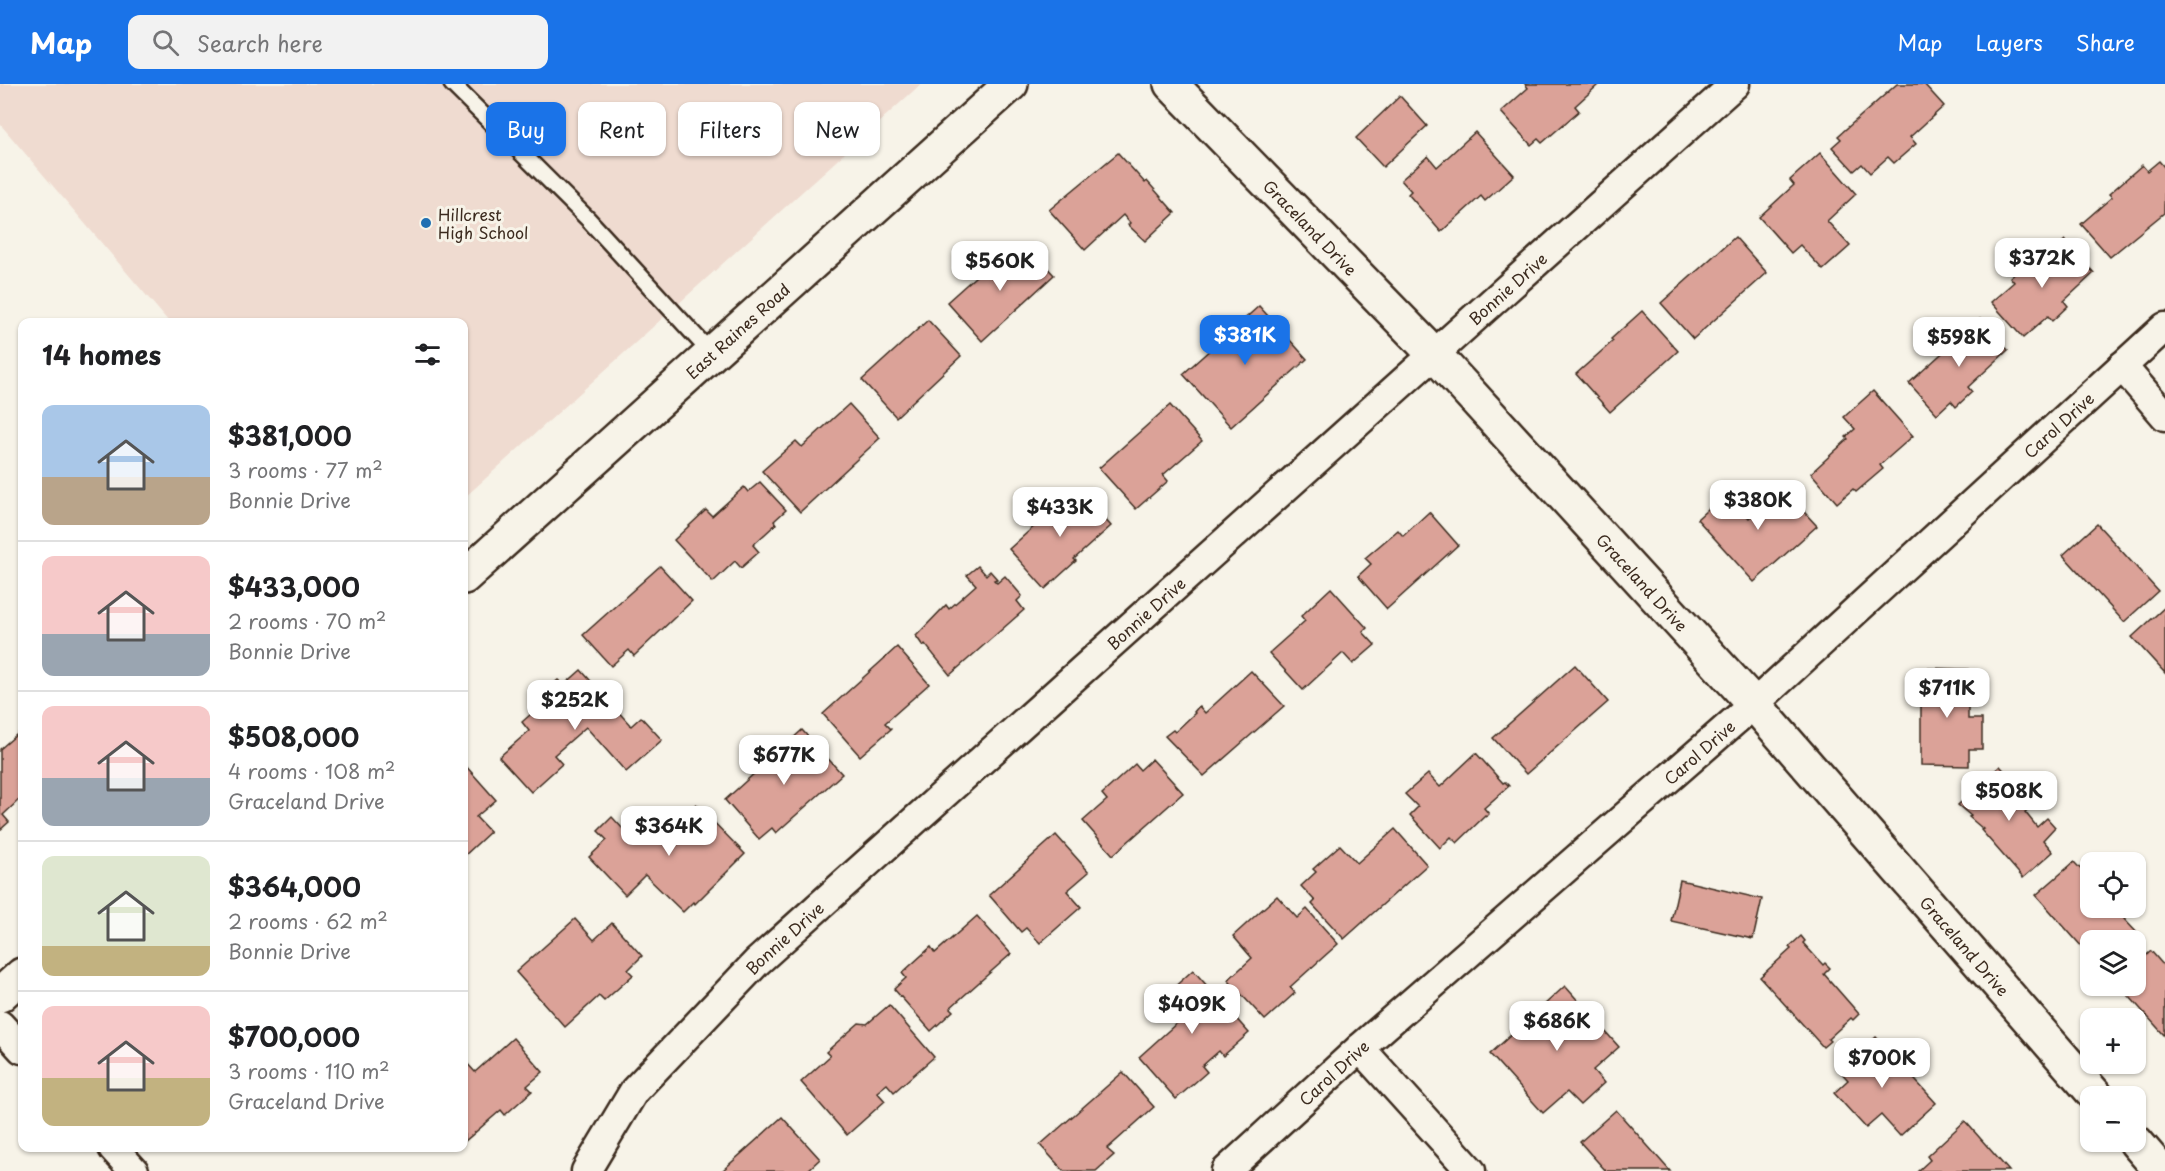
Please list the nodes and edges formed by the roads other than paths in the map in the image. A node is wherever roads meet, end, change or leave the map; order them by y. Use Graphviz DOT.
graph roads {
  1 [pos="452,84"];
  2 [pos="1011,84"];
  3 [pos="1171,84"];
  4 [pos="1735,84"];
  5 [pos="2165,327"];
  6 [pos="712,354"];
  7 [pos="1434,354"];
  8 [pos="2122,366"];
  9 [pos="2165,416"];
  10 [pos="468,573"];
  11 [pos="1754,704"];
  12 [pos="18,979"];
  13 [pos="0,995"];
  14 [pos="0,1025"];
  15 [pos="18,1045"];
  16 [pos="1360,1048"];
  17 [pos="2088,1086"];
  18 [pos="117,1152"];
  19 [pos="2145,1152"];
  20 [pos="135,1171"];
  21 [pos="586,1171"];
  22 [pos="1226,1171"];
  23 [pos="1471,1171"];
  24 [pos="2161,1171"];
  1 -- 6 [label="lane"];
  2 -- 6 [label="street, East Raines Road"];
  3 -- 7 [label="street, Graceland Drive"];
  4 -- 7 [label="street, Bonnie Drive"];
  5 -- 8 [label="street, Carol Drive"];
  6 -- 10 [label="street, East Raines Road"];
  7 -- 11 [label="street, Graceland Drive"];
  7 -- 21 [label="street, Bonnie Drive"];
  8 -- 9 [label="street"];
  8 -- 11 [label="street, Carol Drive"];
  11 -- 16 [label="street, Carol Drive"];
  11 -- 17 [label="street, Graceland Drive"];
  12 -- 13 [label="street"];
  14 -- 15 [label="street"];
  16 -- 22 [label="street, Carol Drive"];
  16 -- 23 [label="street"];
  18 -- 20 [label="street"];
  19 -- 24 [label="street"];
}
